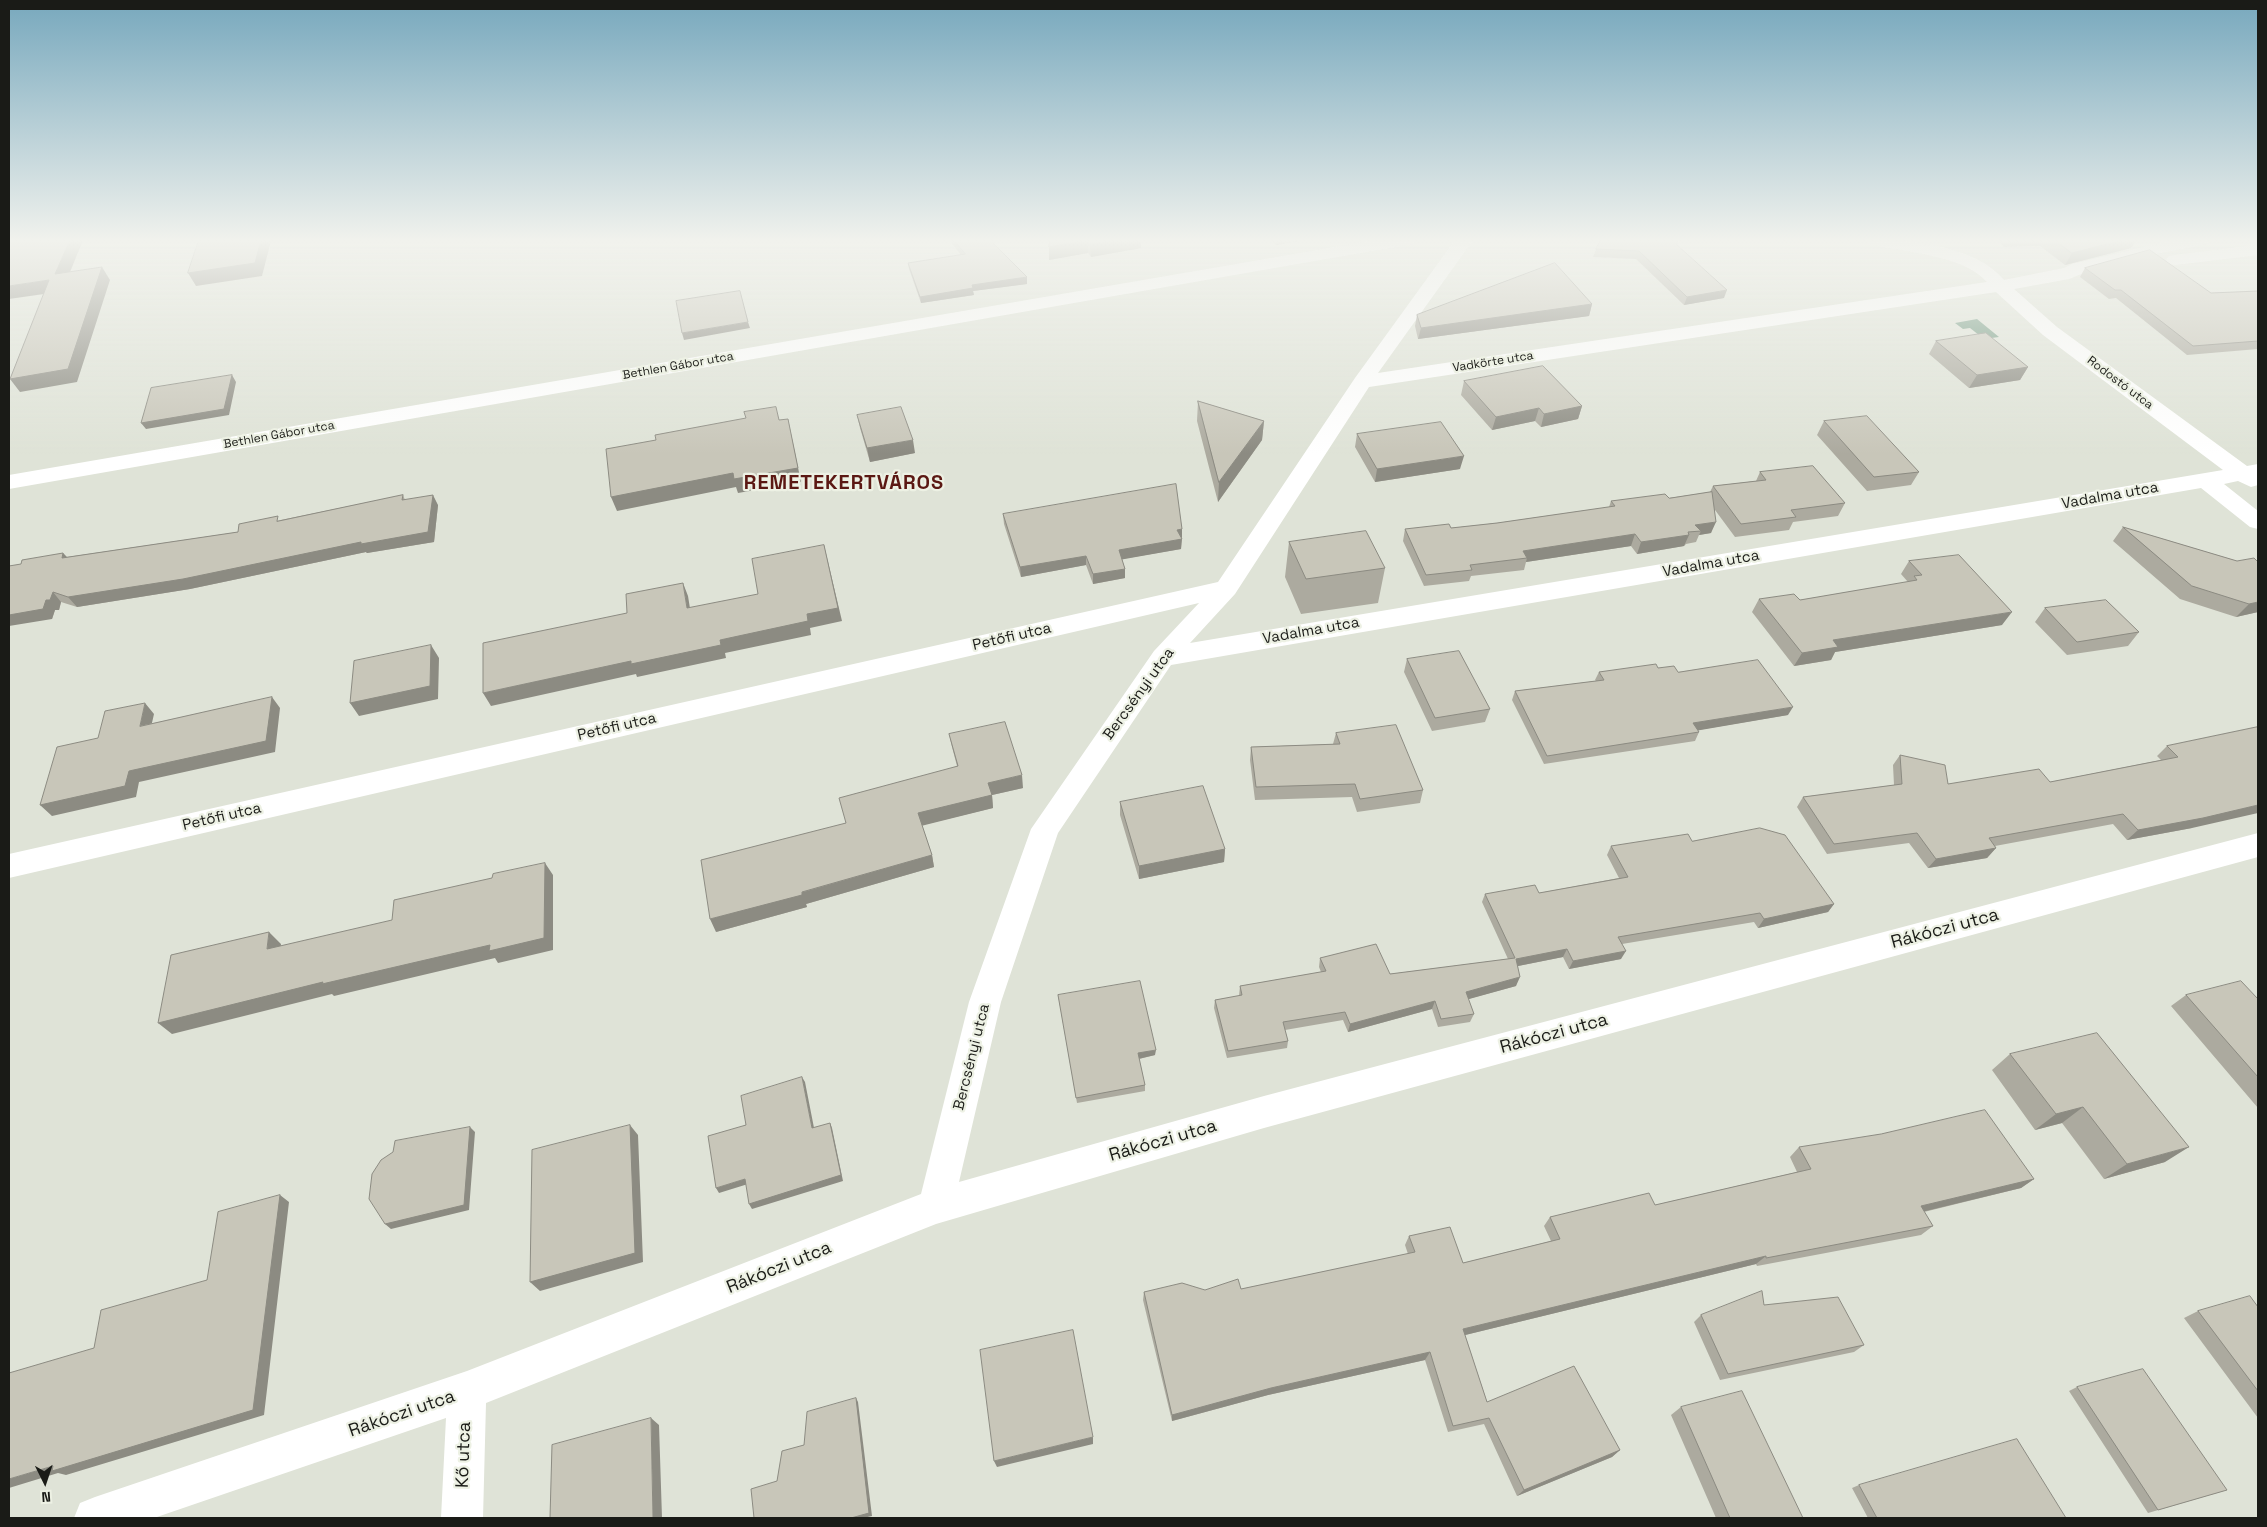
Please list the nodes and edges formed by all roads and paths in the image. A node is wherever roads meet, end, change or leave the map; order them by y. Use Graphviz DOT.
graph roads {
  1 [pos="995,311"];
  2 [pos="1413,311"];
  3 [pos="1796,311"];
  4 [pos="2029,311"];
  5 [pos="1362,382"];
  6 [pos="2253,477"];
  7 [pos="2205,480"];
  8 [pos="9,482"];
  9 [pos="2258,522"];
  10 [pos="1226,588"];
  11 [pos="1163,657"];
  12 [pos="2258,845"];
  13 [pos="9,866"];
  14 [pos="936,1206"];
  15 [pos="467,1391"];
  16 [pos="95,1518"];
  17 [pos="462,1518"];
  1 -- 8 [label="street, Bethlen Gábor utca"];
  2 -- 5 [label="street, Bercsényi utca"];
  3 -- 5 [label="street, Vadkörte utca"];
  4 -- 6 [label="street, Rodostó utca"];
  5 -- 10 [label="street, Bercsényi utca"];
  6 -- 7 [label="street, Vadalma utca"];
  7 -- 9 [label="street"];
  7 -- 11 [label="street, Vadalma utca"];
  10 -- 11 [label="street, Bercsényi utca"];
  10 -- 13 [label="street, Petőfi utca"];
  11 -- 14 [label="street, Bercsényi utca"];
  12 -- 14 [label="street, Rákóczi utca"];
  14 -- 15 [label="street, Rákóczi utca"];
  15 -- 16 [label="street, Rákóczi utca"];
  15 -- 17 [label="street, Kő utca"];
}
